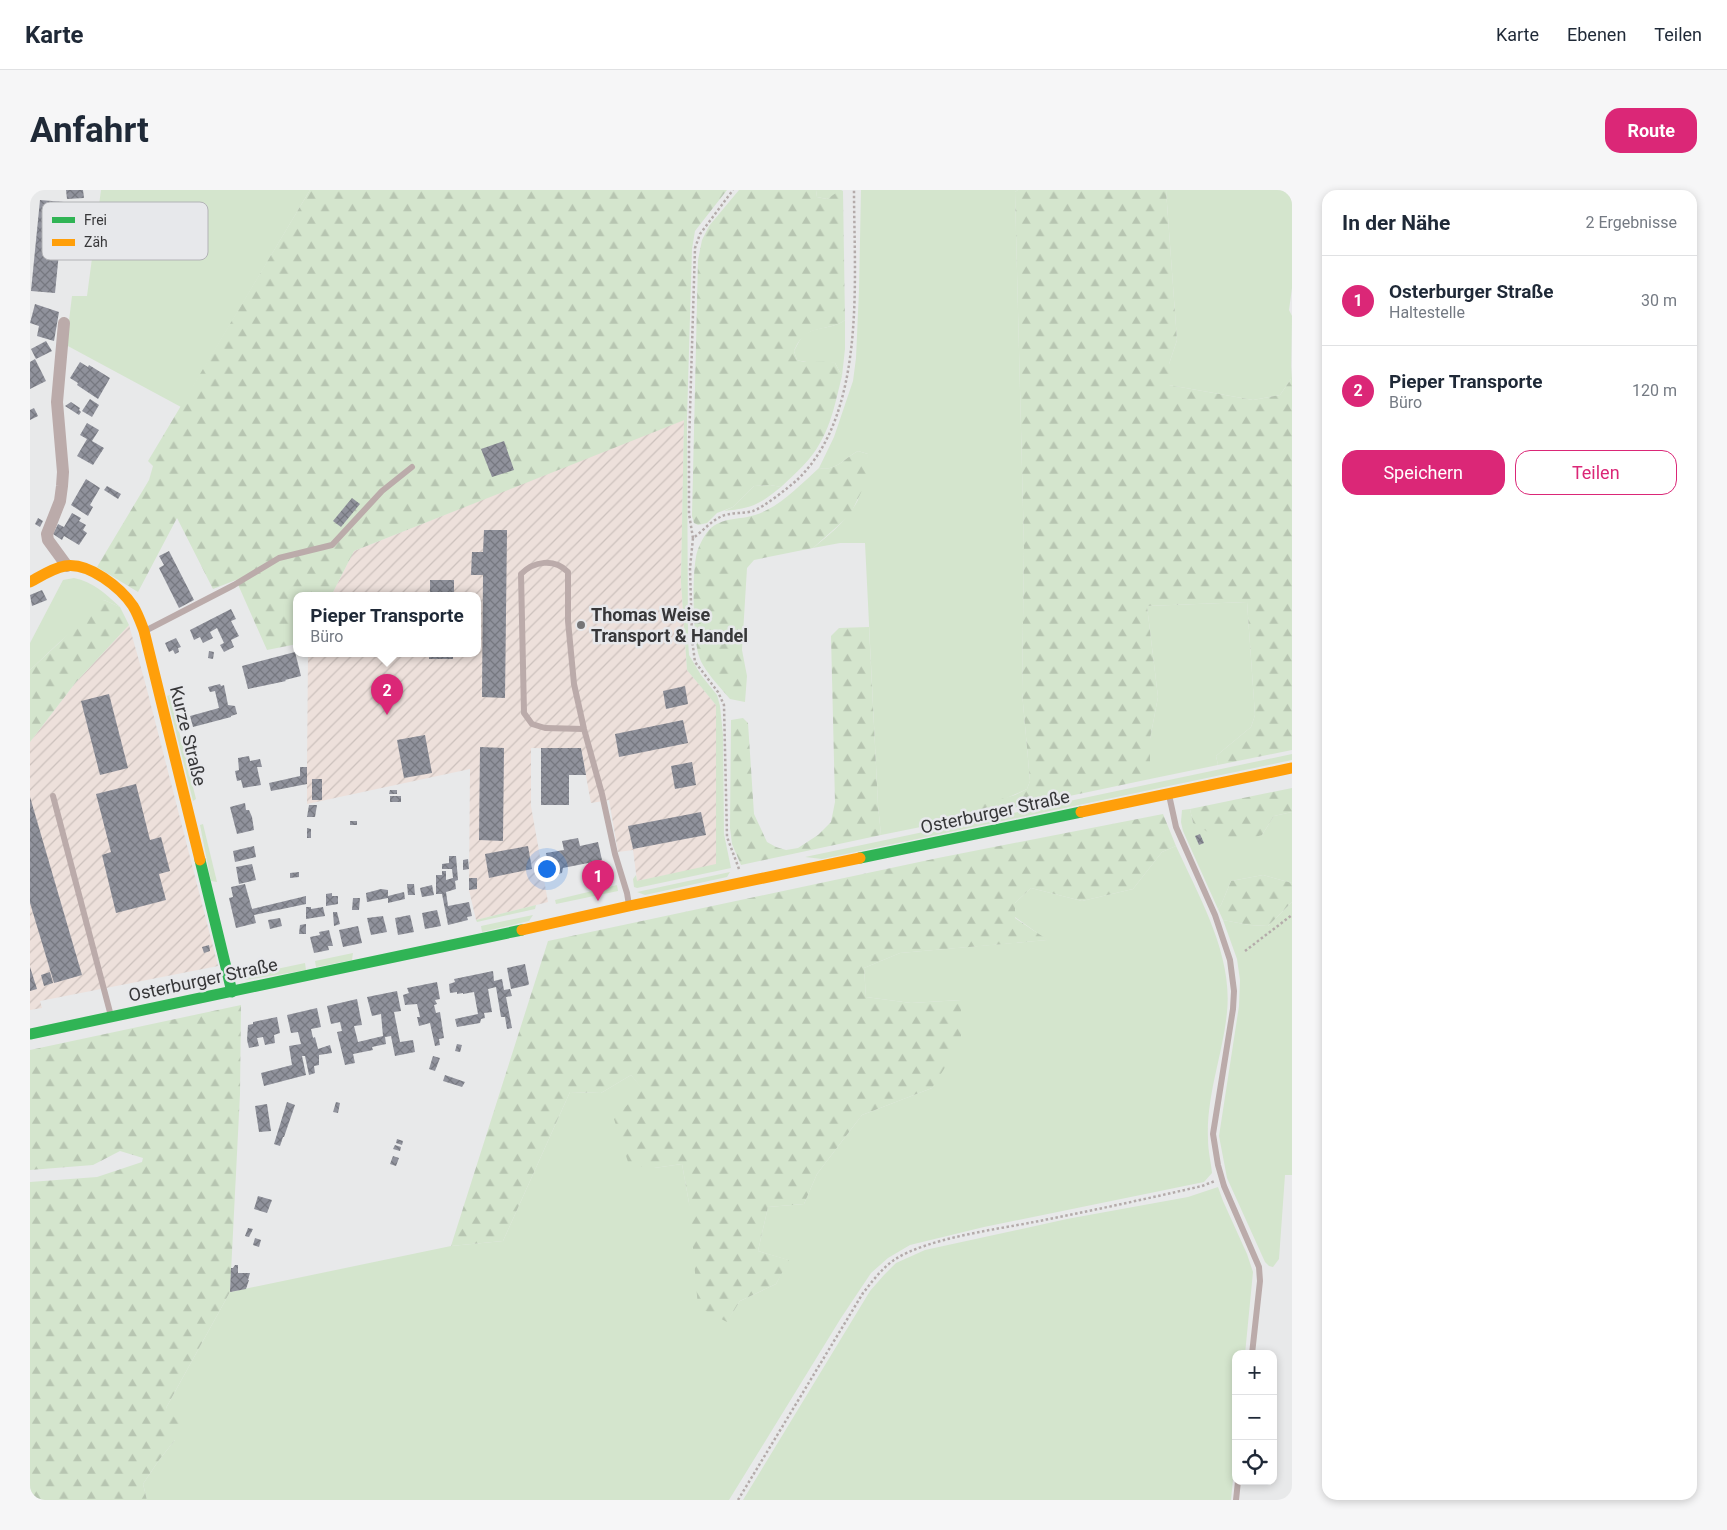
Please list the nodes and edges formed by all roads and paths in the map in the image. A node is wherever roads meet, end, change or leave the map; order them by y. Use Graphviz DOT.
graph roads {
  1 [pos="733,190"];
  2 [pos="854,190"];
  3 [pos="64,323"];
  4 [pos="412,467"];
  5 [pos="693,538"];
  6 [pos="67,566"];
  7 [pos="30,582"];
  8 [pos="144,631"];
  9 [pos="584,729"];
  10 [pos="1292,768"];
  11 [pos="1169,793"];
  12 [pos="53,796"];
  13 [pos="742,883"];
  14 [pos="629,906"];
  15 [pos="1292,915"];
  16 [pos="1245,951"];
  17 [pos="232,992"];
  18 [pos="111,1018"];
  19 [pos="30,1034"];
  20 [pos="1222,1178"];
  21 [pos="1252,1350"];
  22 [pos="1238,1485"];
  23 [pos="738,1500"];
  24 [pos="1236,1500"];
  1 -- 5 [label="path"];
  2 -- 5 [label="path"];
  3 -- 6 [label="street"];
  4 -- 8 [label="lane"];
  5 -- 13 [label="path"];
  6 -- 7 [label="street"];
  6 -- 8 [label="street, Kurze Straße"];
  8 -- 17 [label="street, Kurze Straße"];
  9 -- 9 [label="lane"];
  9 -- 14 [label="lane"];
  10 -- 11 [label="street, Osterburger Straße"];
  11 -- 13 [label="street, Osterburger Straße"];
  11 -- 20 [label="lane"];
  12 -- 18 [label="lane"];
  13 -- 14 [label="street, Osterburger Straße"];
  14 -- 17 [label="street, Osterburger Straße"];
  15 -- 16 [label="path"];
  17 -- 18 [label="street, Osterburger Straße"];
  18 -- 19 [label="street, Osterburger Straße"];
  20 -- 21 [label="lane"];
  20 -- 23 [label="path"];
  22 -- 24 [label="lane"];
}
